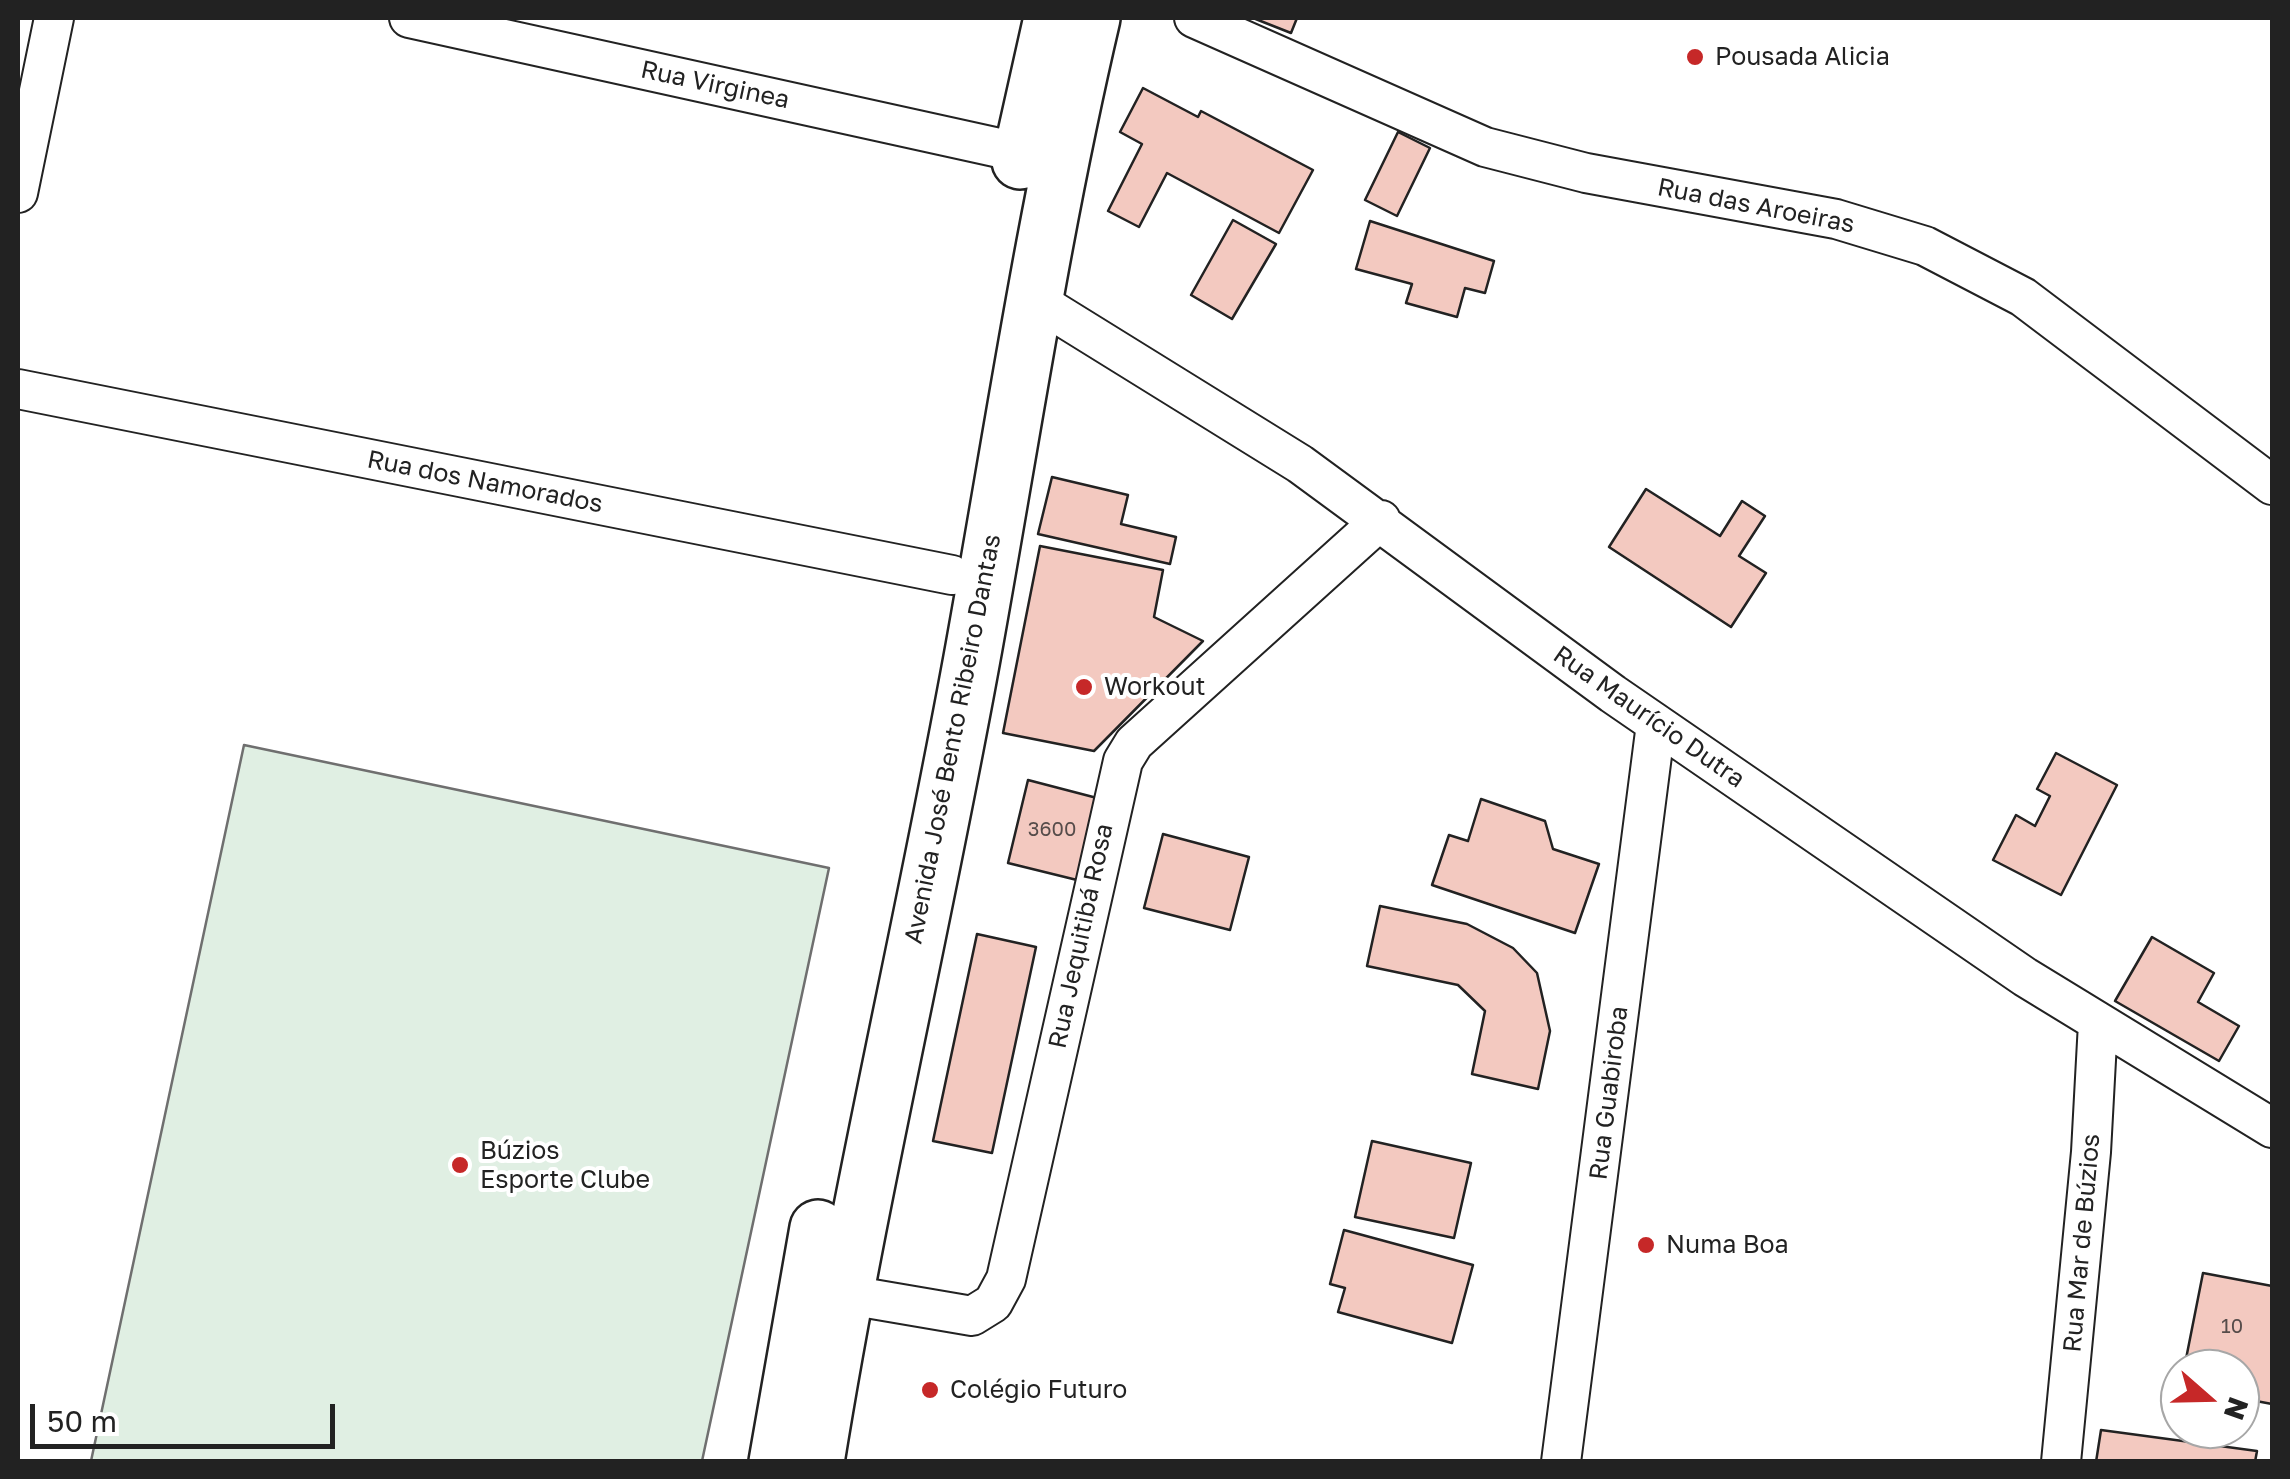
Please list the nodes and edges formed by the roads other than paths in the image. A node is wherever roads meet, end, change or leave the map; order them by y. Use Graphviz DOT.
graph roads {
  1 [pos="54,18"];
  2 [pos="409,18"];
  3 [pos="1052,18"];
  4 [pos="1092,18"];
  5 [pos="1194,18"];
  6 [pos="1022,152"];
  7 [pos="18,194"];
  8 [pos="1032,298"];
  9 [pos="18,389"];
  10 [pos="2272,485"];
  11 [pos="1380,520"];
  12 [pos="952,575"];
  13 [pos="1656,724"];
  14 [pos="2098,1023"];
  15 [pos="2272,1128"];
  16 [pos="843,1294"];
  17 [pos="778,1462"];
  18 [pos="816,1462"];
  19 [pos="1561,1462"];
  20 [pos="2061,1462"];
  1 -- 7 [label="street"];
  2 -- 6 [label="street, Rua Virginea"];
  3 -- 6 [label="main road, Avenida José Bento Ribeiro Dantas"];
  4 -- 8 [label="main road, Avenida José Bento Ribeiro Dantas"];
  5 -- 10 [label="street, Rua das Aroeiras"];
  6 -- 12 [label="main road, Avenida José Bento Ribeiro Dantas"];
  8 -- 11 [label="street, Rua Maurício Dutra"];
  8 -- 16 [label="main road, Avenida José Bento Ribeiro Dantas"];
  9 -- 12 [label="street, Rua dos Namorados"];
  11 -- 13 [label="street, Rua Maurício Dutra"];
  11 -- 16 [label="street, Rua Jequitibá Rosa"];
  12 -- 17 [label="main road, Avenida José Bento Ribeiro Dantas"];
  13 -- 14 [label="street, Rua Maurício Dutra"];
  13 -- 19 [label="street, Rua Guabiroba"];
  14 -- 15 [label="street, Rua Maurício Dutra"];
  14 -- 20 [label="street, Rua Mar de Búzios"];
  16 -- 18 [label="main road, Avenida José Bento Ribeiro Dantas"];
}
